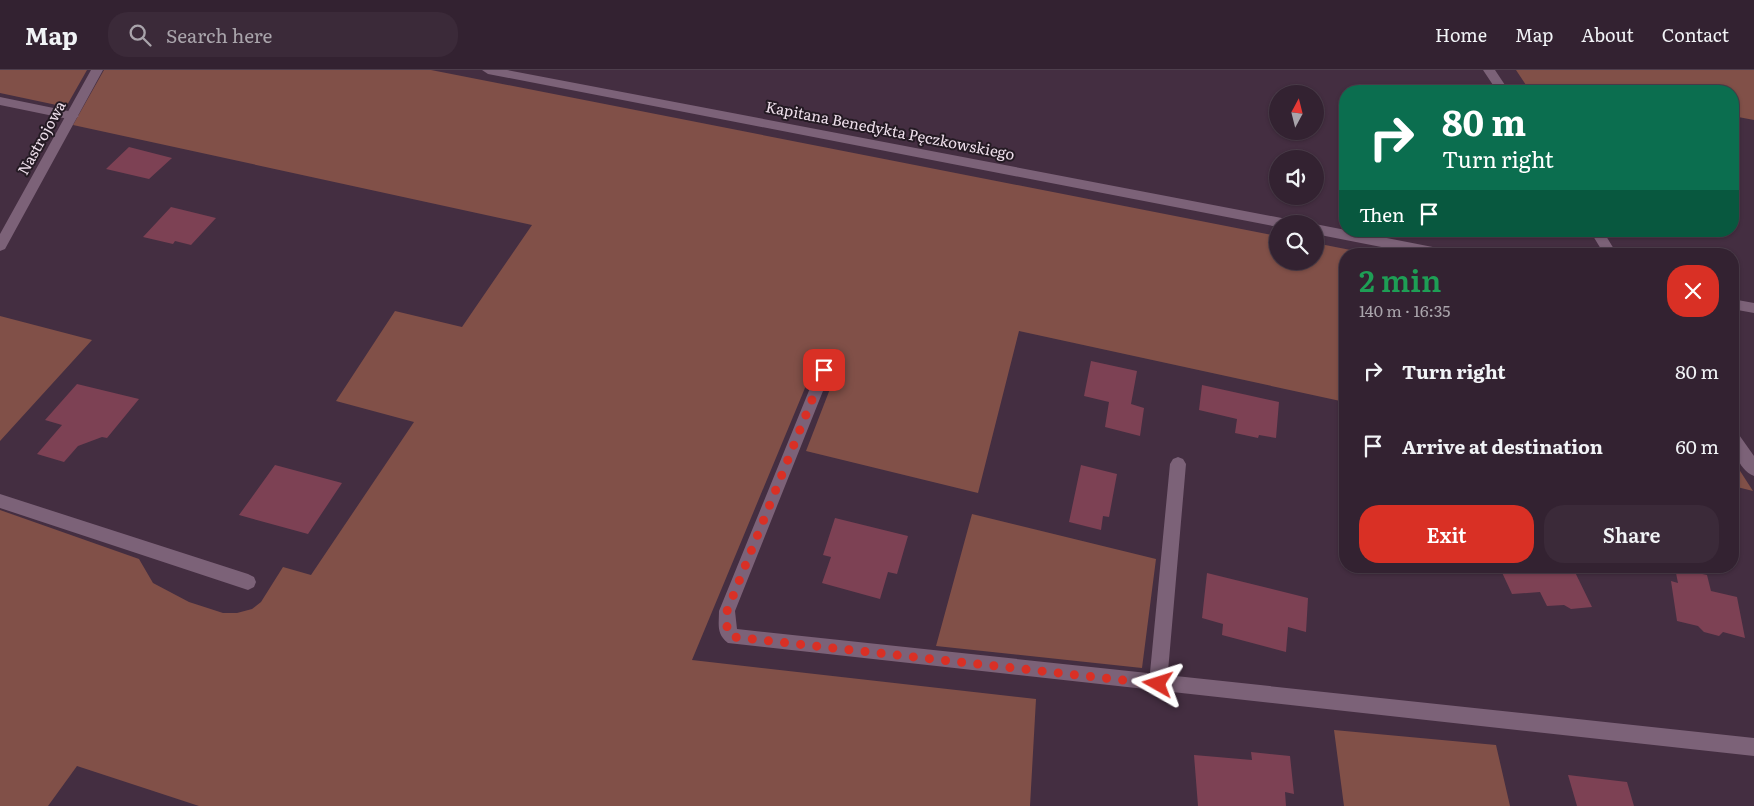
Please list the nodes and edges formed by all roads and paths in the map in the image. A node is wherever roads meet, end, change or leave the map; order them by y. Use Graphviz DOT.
graph roads {
  1 [pos="97,70"];
  2 [pos="488,70"];
  3 [pos="1489,70"];
  4 [pos="1499,85"];
  5 [pos="0,100"];
  6 [pos="73,116"];
  7 [pos="1269,221"];
  8 [pos="1324,231"];
  9 [pos="1339,234"];
  10 [pos="1356,237"];
  11 [pos="1600,237"];
  12 [pos="0,246"];
  13 [pos="1412,248"];
  14 [pos="1606,248"];
  15 [pos="1739,305"];
  16 [pos="1754,308"];
  17 [pos="824,370"];
  18 [pos="1739,446"];
  19 [pos="1178,464"];
  20 [pos="1754,469"];
  21 [pos="0,501"];
  22 [pos="248,582"];
  23 [pos="1158,684"];
  24 [pos="1754,747"];
  1 -- 6 [label="street, Nastrojowa"];
  2 -- 7 [label="street, Kapitana Benedykta Pęczkowskiego"];
  3 -- 4 [label="street"];
  5 -- 6 [label="street"];
  6 -- 12 [label="street, Nastrojowa"];
  8 -- 9 [label="street"];
  10 -- 13 [label="street"];
  11 -- 14 [label="street"];
  15 -- 16 [label="street"];
  17 -- 23 [label="street"];
  18 -- 20 [label="street"];
  19 -- 23 [label="street"];
  21 -- 22 [label="street"];
  23 -- 24 [label="street"];
}
